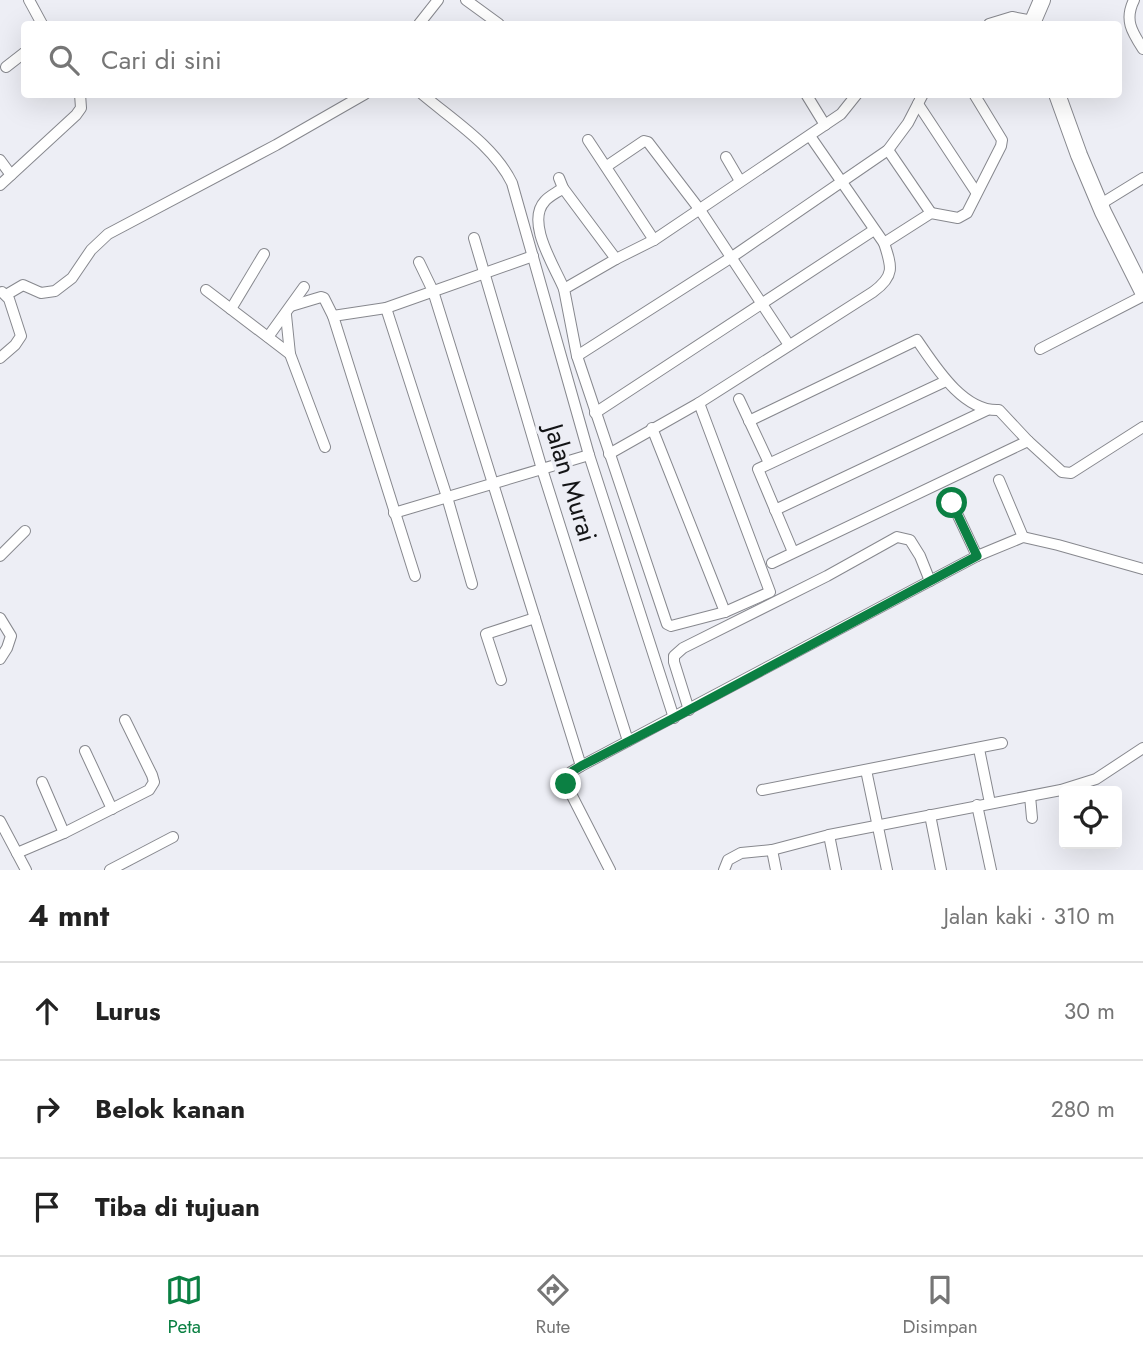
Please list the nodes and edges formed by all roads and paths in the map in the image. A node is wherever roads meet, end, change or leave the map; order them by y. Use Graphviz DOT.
graph roads {
  1 [pos="30,0"];
  2 [pos="438,0"];
  3 [pos="466,0"];
  4 [pos="1042,0"];
  5 [pos="1134,0"];
  6 [pos="40,21"];
  7 [pos="421,21"];
  8 [pos="490,21"];
  9 [pos="999,21"];
  10 [pos="1027,21"];
  11 [pos="1035,21"];
  12 [pos="1143,49"];
  13 [pos="21,55"];
  14 [pos="6,67"];
  15 [pos="80,98"];
  16 [pos="358,98"];
  17 [pos="427,98"];
  18 [pos="808,98"];
  19 [pos="854,98"];
  20 [pos="976,98"];
  21 [pos="1058,98"];
  22 [pos="921,99"];
  23 [pos="825,125"];
  24 [pos="810,135"];
  25 [pos="588,140"];
  26 [pos="888,150"];
  27 [pos="726,157"];
  28 [pos="0,160"];
  29 [pos="607,166"];
  30 [pos="11,175"];
  31 [pos="1143,178"];
  32 [pos="740,181"];
  33 [pos="841,184"];
  34 [pos="0,185"];
  35 [pos="976,192"];
  36 [pos="700,209"];
  37 [pos="1103,212"];
  38 [pos="931,213"];
  39 [pos="874,230"];
  40 [pos="474,238"];
  41 [pos="654,240"];
  42 [pos="884,243"];
  43 [pos="264,254"];
  44 [pos="533,256"];
  45 [pos="732,257"];
  46 [pos="616,259"];
  47 [pos="419,262"];
  48 [pos="485,271"];
  49 [pos="304,287"];
  50 [pos="564,289"];
  51 [pos="206,290"];
  52 [pos="433,291"];
  53 [pos="3,293"];
  54 [pos="1143,294"];
  55 [pos="763,303"];
  56 [pos="386,308"];
  57 [pos="231,309"];
  58 [pos="288,311"];
  59 [pos="332,316"];
  60 [pos="268,337"];
  61 [pos="789,345"];
  62 [pos="1040,349"];
  63 [pos="290,354"];
  64 [pos="577,356"];
  65 [pos="0,358"];
  66 [pos="946,381"];
  67 [pos="739,399"];
  68 [pos="699,403"];
  69 [pos="987,410"];
  70 [pos="595,413"];
  71 [pos="749,421"];
  72 [pos="1143,427"];
  73 [pos="652,428"];
  74 [pos="1028,441"];
  75 [pos="325,447"];
  76 [pos="609,454"];
  77 [pos="589,455"];
  78 [pos="769,463"];
  79 [pos="542,469"];
  80 [pos="999,480"];
  81 [pos="492,482"];
  82 [pos="447,497"];
  83 [pos="952,503"];
  84 [pos="775,510"];
  85 [pos="394,513"];
  86 [pos="25,531"];
  87 [pos="1023,537"];
  88 [pos="793,552"];
  89 [pos="0,556"];
  90 [pos="977,556"];
  91 [pos="772,563"];
  92 [pos="1143,569"];
  93 [pos="415,576"];
  94 [pos="930,581"];
  95 [pos="472,584"];
  96 [pos="725,612"];
  97 [pos="0,618"];
  98 [pos="535,618"];
  99 [pos="0,659"];
  100 [pos="501,680"];
  101 [pos="689,710"];
  102 [pos="674,718"];
  103 [pos="125,720"];
  104 [pos="628,741"];
  105 [pos="1002,743"];
  106 [pos="1143,748"];
  107 [pos="979,749"];
  108 [pos="85,751"];
  109 [pos="581,766"];
  110 [pos="866,769"];
  111 [pos="42,782"];
  112 [pos="762,790"];
  113 [pos="1030,796"];
  114 [pos="990,803"];
  115 [pos="977,806"];
  116 [pos="112,809"];
  117 [pos="930,815"];
  118 [pos="1032,818"];
  119 [pos="0,821"];
  120 [pos="878,825"];
  121 [pos="64,833"];
  122 [pos="830,835"];
  123 [pos="173,837"];
  124 [pos="772,850"];
  125 [pos="17,853"];
  126 [pos="26,870"];
  127 [pos="110,870"];
  128 [pos="610,870"];
  129 [pos="724,870"];
  130 [pos="776,870"];
  131 [pos="836,870"];
  132 [pos="887,870"];
  133 [pos="941,870"];
  134 [pos="991,870"];
  1 -- 6 [label="street"];
  2 -- 7 [label="street"];
  3 -- 8 [label="street"];
  4 -- 11 [label="street"];
  5 -- 12 [label="street"];
  9 -- 10 [label="street"];
  13 -- 14 [label="street"];
  15 -- 30 [label="street"];
  16 -- 53 [label="street"];
  17 -- 44 [label="street"];
  18 -- 23 [label="street"];
  19 -- 23 [label="street"];
  20 -- 35 [label="street"];
  21 -- 37 [label="street"];
  22 -- 26 [label="street"];
  22 -- 35 [label="street"];
  23 -- 24 [label="street"];
  24 -- 32 [label="street"];
  24 -- 33 [label="street"];
  25 -- 29 [label="street"];
  26 -- 33 [label="street"];
  26 -- 38 [label="street"];
  27 -- 32 [label="street"];
  28 -- 30 [label="street"];
  29 -- 36 [label="street"];
  29 -- 41 [label="street"];
  30 -- 34 [label="street"];
  31 -- 37 [label="street"];
  32 -- 36 [label="street"];
  33 -- 39 [label="street"];
  33 -- 45 [label="street"];
  35 -- 38 [label="street"];
  36 -- 41 [label="street"];
  36 -- 45 [label="street"];
  37 -- 54 [label="street"];
  38 -- 42 [label="street"];
  39 -- 42 [label="street"];
  39 -- 55 [label="street"];
  40 -- 48 [label="street, Jalan Murai"];
  41 -- 46 [label="street"];
  42 -- 61 [label="street"];
  43 -- 57 [label="street"];
  44 -- 48 [label="street"];
  44 -- 77 [label="street"];
  45 -- 55 [label="street"];
  45 -- 64 [label="street"];
  46 -- 50 [label="street"];
  46 -- 50 [label="street"];
  47 -- 52 [label="street"];
  48 -- 52 [label="street"];
  48 -- 79 [label="street, Jalan Murai"];
  49 -- 58 [label="street"];
  50 -- 64 [label="street"];
  51 -- 57 [label="street"];
  52 -- 56 [label="street"];
  52 -- 81 [label="street"];
  53 -- 65 [label="street"];
  54 -- 62 [label="street"];
  55 -- 61 [label="street"];
  55 -- 70 [label="street"];
  56 -- 59 [label="street"];
  56 -- 82 [label="street"];
  57 -- 60 [label="street"];
  58 -- 59 [label="street"];
  58 -- 60 [label="street"];
  58 -- 63 [label="street"];
  59 -- 85 [label="street"];
  60 -- 63 [label="street"];
  61 -- 68 [label="street"];
  63 -- 75 [label="street"];
  64 -- 70 [label="street"];
  66 -- 69 [label="street"];
  66 -- 71 [label="street"];
  66 -- 78 [label="street"];
  67 -- 71 [label="street"];
  68 -- 73 [label="street"];
  68 -- 96 [label="street"];
  69 -- 74 [label="street"];
  69 -- 84 [label="street"];
  70 -- 76 [label="street"];
  71 -- 78 [label="street"];
  72 -- 74 [label="street"];
  73 -- 76 [label="street"];
  73 -- 96 [label="street"];
  74 -- 88 [label="street"];
  76 -- 96 [label="street"];
  77 -- 79 [label="street"];
  77 -- 102 [label="street"];
  78 -- 84 [label="street"];
  79 -- 81 [label="street"];
  79 -- 104 [label="street, Jalan Murai"];
  80 -- 87 [label="street"];
  81 -- 82 [label="street"];
  81 -- 98 [label="street"];
  82 -- 85 [label="street"];
  82 -- 95 [label="street"];
  83 -- 90 [label="street"];
  84 -- 88 [label="street"];
  85 -- 93 [label="street"];
  86 -- 89 [label="street"];
  87 -- 90 [label="street"];
  87 -- 92 [label="street"];
  88 -- 91 [label="street"];
  90 -- 94 [label="street"];
  94 -- 101 [label="street"];
  94 -- 101 [label="street"];
  97 -- 99 [label="street"];
  98 -- 100 [label="street"];
  98 -- 109 [label="street"];
  101 -- 102 [label="street"];
  102 -- 104 [label="street"];
  103 -- 116 [label="street"];
  104 -- 109 [label="street"];
  105 -- 107 [label="street"];
  106 -- 113 [label="street"];
  107 -- 110 [label="street"];
  107 -- 114 [label="street"];
  108 -- 116 [label="street"];
  109 -- 128 [label="street"];
  110 -- 112 [label="street"];
  110 -- 120 [label="street"];
  111 -- 121 [label="street"];
  113 -- 114 [label="street"];
  113 -- 118 [label="street"];
  114 -- 115 [label="street"];
  115 -- 117 [label="street"];
  115 -- 134 [label="street"];
  116 -- 121 [label="street"];
  117 -- 120 [label="street"];
  117 -- 133 [label="street"];
  119 -- 125 [label="street"];
  120 -- 122 [label="street"];
  120 -- 132 [label="street"];
  121 -- 125 [label="street"];
  122 -- 124 [label="street"];
  122 -- 131 [label="street"];
  123 -- 127 [label="street"];
  124 -- 129 [label="street"];
  124 -- 130 [label="street"];
  125 -- 126 [label="street"];
}
